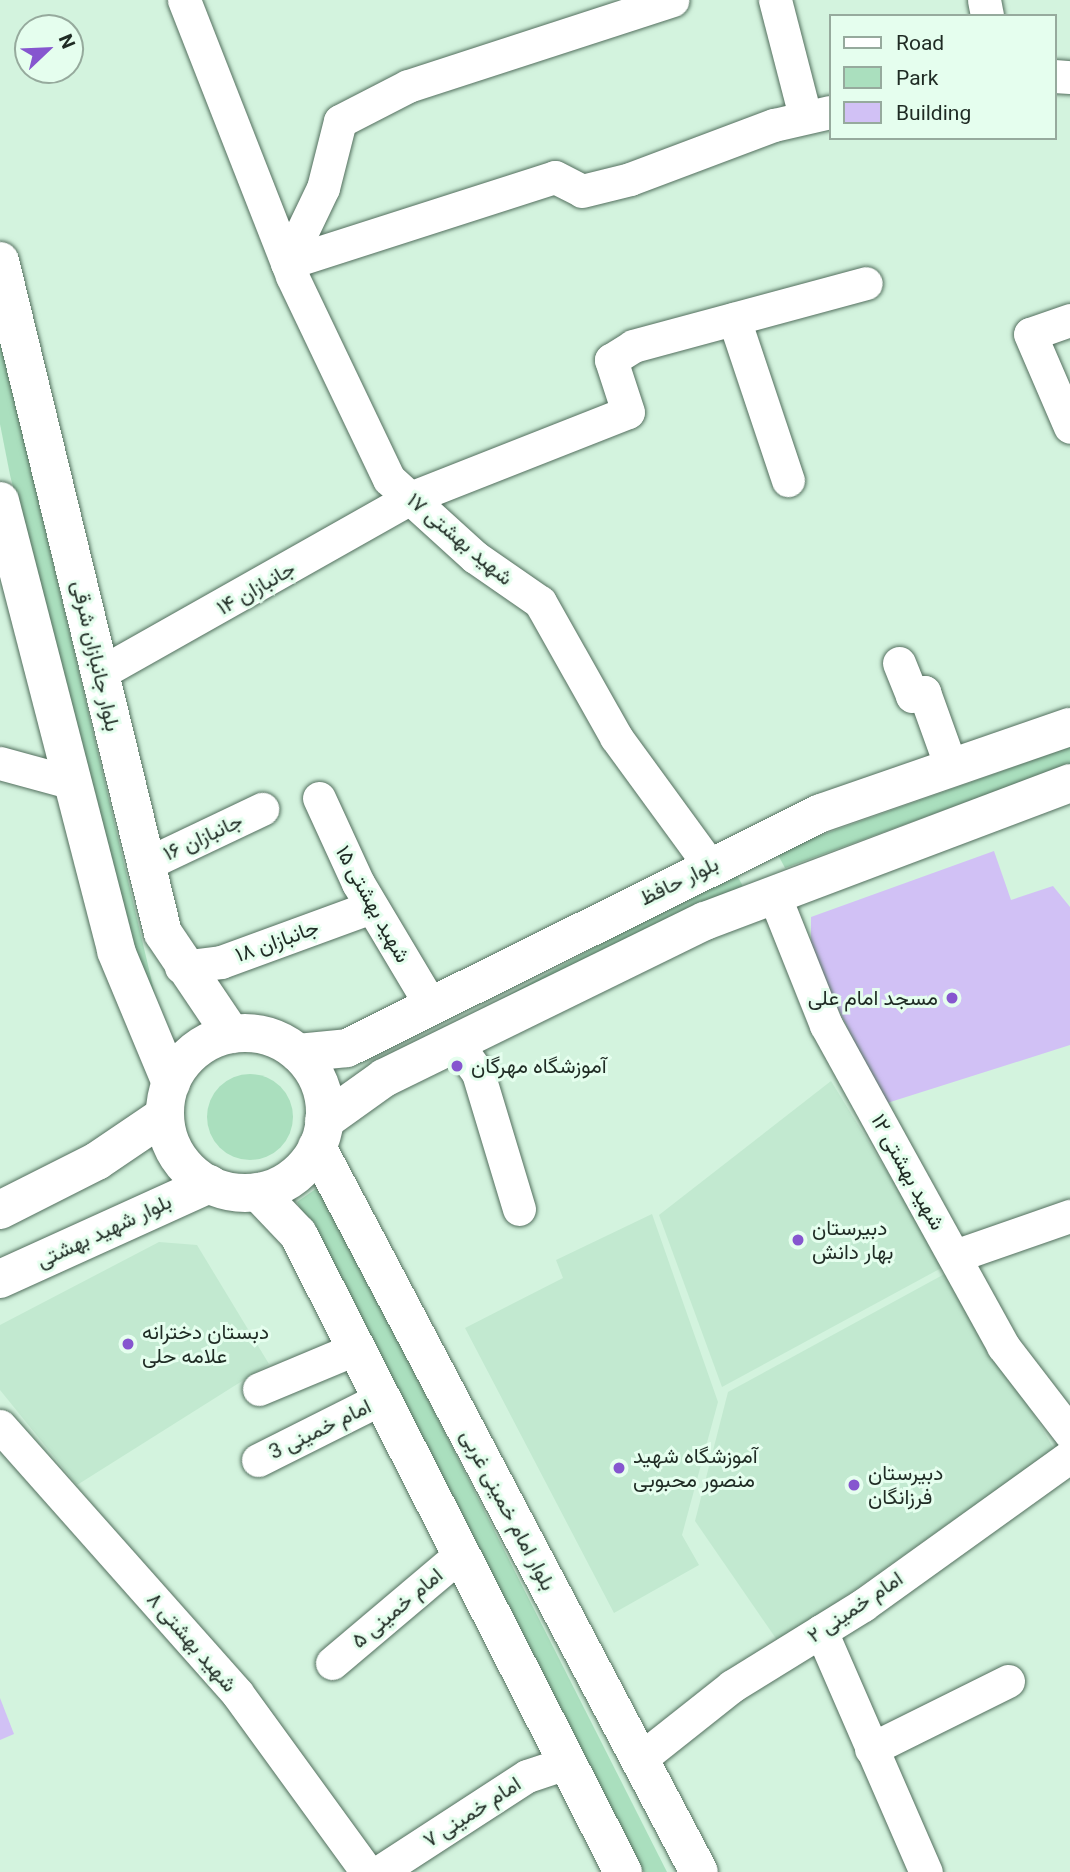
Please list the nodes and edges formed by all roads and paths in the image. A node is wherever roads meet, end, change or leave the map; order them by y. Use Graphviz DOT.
graph roads {
  1 [pos="184,0"];
  2 [pos="672,0"];
  3 [pos="775,0"];
  4 [pos="817,114"];
  5 [pos="0,261"];
  6 [pos="287,263"];
  7 [pos="866,283"];
  8 [pos="734,319"];
  9 [pos="1070,320"];
  10 [pos="1070,427"];
  11 [pos="788,480"];
  12 [pos="410,498"];
  13 [pos="0,501"];
  14 [pos="899,663"];
  15 [pos="100,673"];
  16 [pos="1070,727"];
  17 [pos="0,763"];
  18 [pos="951,768"];
  19 [pos="73,783"];
  20 [pos="1070,783"];
  21 [pos="318,799"];
  22 [pos="262,809"];
  23 [pos="144,865"];
  24 [pos="710,866"];
  25 [pos="774,895"];
  26 [pos="371,906"];
  27 [pos="181,967"];
  28 [pos="432,1007"];
  29 [pos="231,1034"];
  30 [pos="457,1044"];
  31 [pos="298,1054"];
  32 [pos="168,1099"];
  33 [pos="321,1134"];
  34 [pos="209,1184"];
  35 [pos="258,1192"];
  36 [pos="519,1209"];
  37 [pos="0,1210"];
  38 [pos="1070,1216"];
  39 [pos="955,1256"];
  40 [pos="0,1279"];
  41 [pos="357,1348"];
  42 [pos="259,1389"];
  43 [pos="382,1398"];
  44 [pos="0,1426"];
  45 [pos="1070,1433"];
  46 [pos="1070,1456"];
  47 [pos="258,1460"];
  48 [pos="462,1553"];
  49 [pos="821,1631"];
  50 [pos="332,1663"];
  51 [pos="1008,1681"];
  52 [pos="871,1749"];
  53 [pos="640,1759"];
  54 [pos="569,1762"];
  55 [pos="367,1872"];
  56 [pos="379,1872"];
  57 [pos="623,1872"];
  58 [pos="699,1872"];
  59 [pos="926,1872"];
  1 -- 6 [label="street, شهید بهشتی ۱۷"];
  2 -- 6 [label="street"];
  3 -- 4 [label="street"];
  4 -- 6 [label="street"];
  5 -- 15 [label="main road, بلوار جانبازان شرقی"];
  6 -- 12 [label="street, شهید بهشتی ۱۷"];
  7 -- 8 [label="street"];
  8 -- 11 [label="street"];
  8 -- 12 [label="street, جانبازان ۱۴"];
  9 -- 10 [label="street"];
  12 -- 15 [label="street, جانبازان ۱۴"];
  12 -- 24 [label="street, شهید بهشتی ۱۷"];
  13 -- 19 [label="main road"];
  14 -- 18 [label="street"];
  15 -- 23 [label="main road, بلوار جانبازان شرقی"];
  16 -- 18 [label="main road, بلوار حافظ"];
  17 -- 19 [label="street"];
  18 -- 24 [label="main road, بلوار حافظ"];
  19 -- 32 [label="main road"];
  20 -- 25 [label="main road"];
  21 -- 26 [label="street, شهید بهشتی ۱۵"];
  22 -- 23 [label="street, جانبازان ۱۶"];
  23 -- 27 [label="main road, بلوار جانبازان شرقی"];
  24 -- 28 [label="main road, بلوار حافظ"];
  25 -- 30 [label="main road"];
  25 -- 39 [label="street, شهید بهشتی ۱۲"];
  26 -- 27 [label="street, جانبازان ۱۸"];
  26 -- 28 [label="street, شهید بهشتی ۱۵"];
  27 -- 29 [label="main road, بلوار جانبازان شرقی"];
  28 -- 31 [label="main road, بلوار حافظ"];
  29 -- 31 [label="main road"];
  29 -- 32 [label="main road"];
  30 -- 33 [label="main road"];
  30 -- 36 [label="street"];
  31 -- 33 [label="main road"];
  32 -- 34 [label="main road"];
  32 -- 37 [label="main road"];
  33 -- 35 [label="main road"];
  33 -- 53 [label="main road, بلوار امام خمینی غربی"];
  34 -- 35 [label="main road"];
  34 -- 40 [label="main road, بلوار شهید بهشتی"];
  35 -- 41 [label="main road"];
  38 -- 39 [label="street"];
  39 -- 45 [label="street, شهید بهشتی ۱۲"];
  41 -- 42 [label="street"];
  41 -- 43 [label="main road"];
  43 -- 47 [label="street, امام خمینی 3"];
  43 -- 48 [label="main road"];
  44 -- 55 [label="street, شهید بهشتی ۸"];
  46 -- 49 [label="street, امام خمینی ۲"];
  48 -- 50 [label="street, امام خمینی ۵"];
  48 -- 54 [label="main road"];
  49 -- 52 [label="street"];
  49 -- 53 [label="street, امام خمینی ۲"];
  51 -- 52 [label="street"];
  52 -- 59 [label="street"];
  53 -- 58 [label="main road, بلوار امام خمینی غربی"];
  54 -- 56 [label="street, امام خمینی ۷"];
  54 -- 57 [label="main road"];
}
